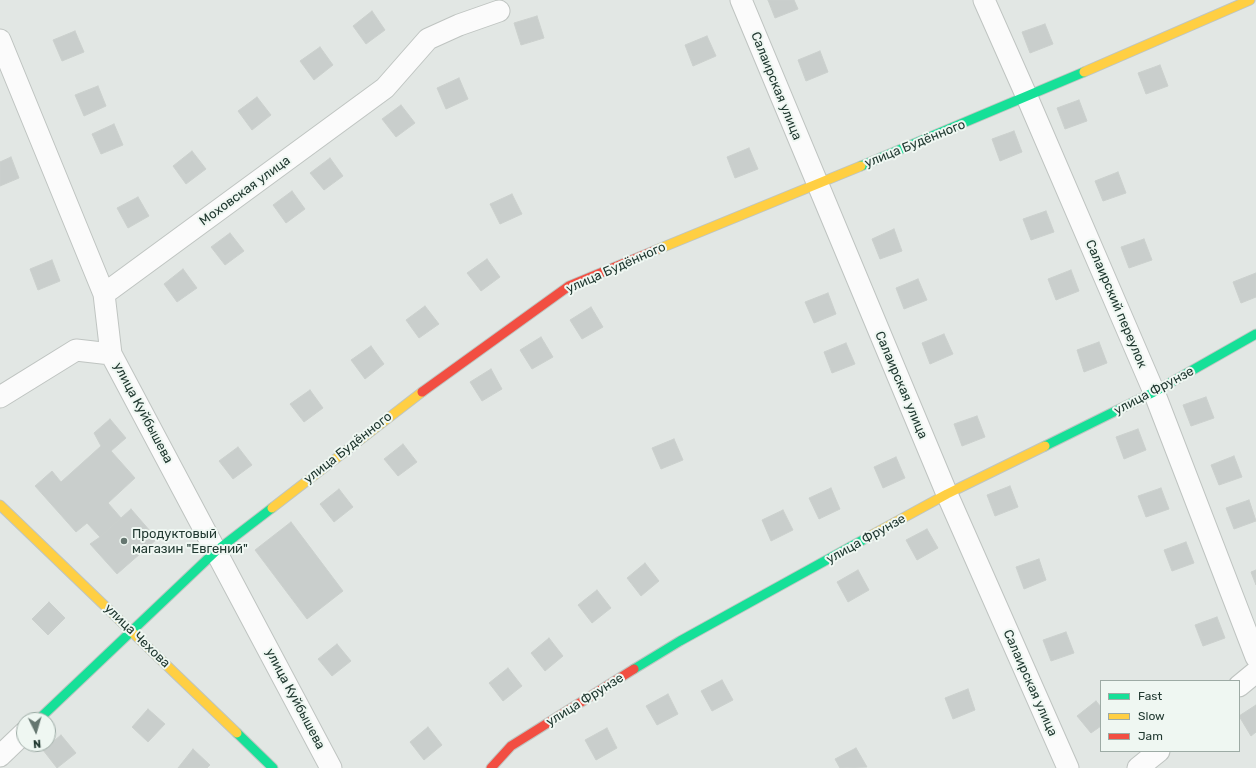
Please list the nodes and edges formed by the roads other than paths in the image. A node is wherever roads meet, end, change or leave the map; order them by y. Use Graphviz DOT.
graph roads {
  1 [pos="741,0"];
  2 [pos="984,0"];
  3 [pos="1250,0"];
  4 [pos="499,12"];
  5 [pos="0,40"];
  6 [pos="1027,97"];
  7 [pos="817,184"];
  8 [pos="104,294"];
  9 [pos="1256,334"];
  10 [pos="111,354"];
  11 [pos="1154,392"];
  12 [pos="0,397"];
  13 [pos="947,494"];
  14 [pos="0,505"];
  15 [pos="216,551"];
  16 [pos="133,631"];
  17 [pos="1256,657"];
  18 [pos="1256,672"];
  19 [pos="1240,685"];
  20 [pos="47,712"];
  21 [pos="16,741"];
  22 [pos="1158,752"];
  23 [pos="0,756"];
  24 [pos="273,768"];
  25 [pos="331,768"];
  26 [pos="491,768"];
  27 [pos="1068,768"];
  28 [pos="1138,768"];
  1 -- 7 [label="street, Салаирская улица"];
  2 -- 6 [label="street, Салаирский переулок"];
  3 -- 6 [label="street, улица Будённого"];
  4 -- 8 [label="street, Моховская улица"];
  5 -- 8 [label="street, улица Куйбышева"];
  6 -- 7 [label="street, улица Будённого"];
  6 -- 11 [label="street, Салаирский переулок"];
  7 -- 13 [label="street, Салаирская улица"];
  7 -- 15 [label="street, улица Будённого"];
  8 -- 10 [label="street, улица Куйбышева"];
  9 -- 11 [label="street, улица Фрунзе"];
  10 -- 12 [label="street"];
  10 -- 15 [label="street, улица Куйбышева"];
  11 -- 13 [label="street, улица Фрунзе"];
  11 -- 17 [label="street, Салаирский переулок"];
  13 -- 26 [label="street, улица Фрунзе"];
  13 -- 27 [label="street, Салаирская улица"];
  14 -- 16 [label="street, улица Чехова"];
  15 -- 16 [label="street, улица Будённого"];
  15 -- 25 [label="street, улица Куйбышева"];
  16 -- 20 [label="street, улица Будённого"];
  16 -- 24 [label="street, улица Чехова"];
  18 -- 19 [label="street"];
  21 -- 23 [label="street"];
  22 -- 28 [label="street"];
}
